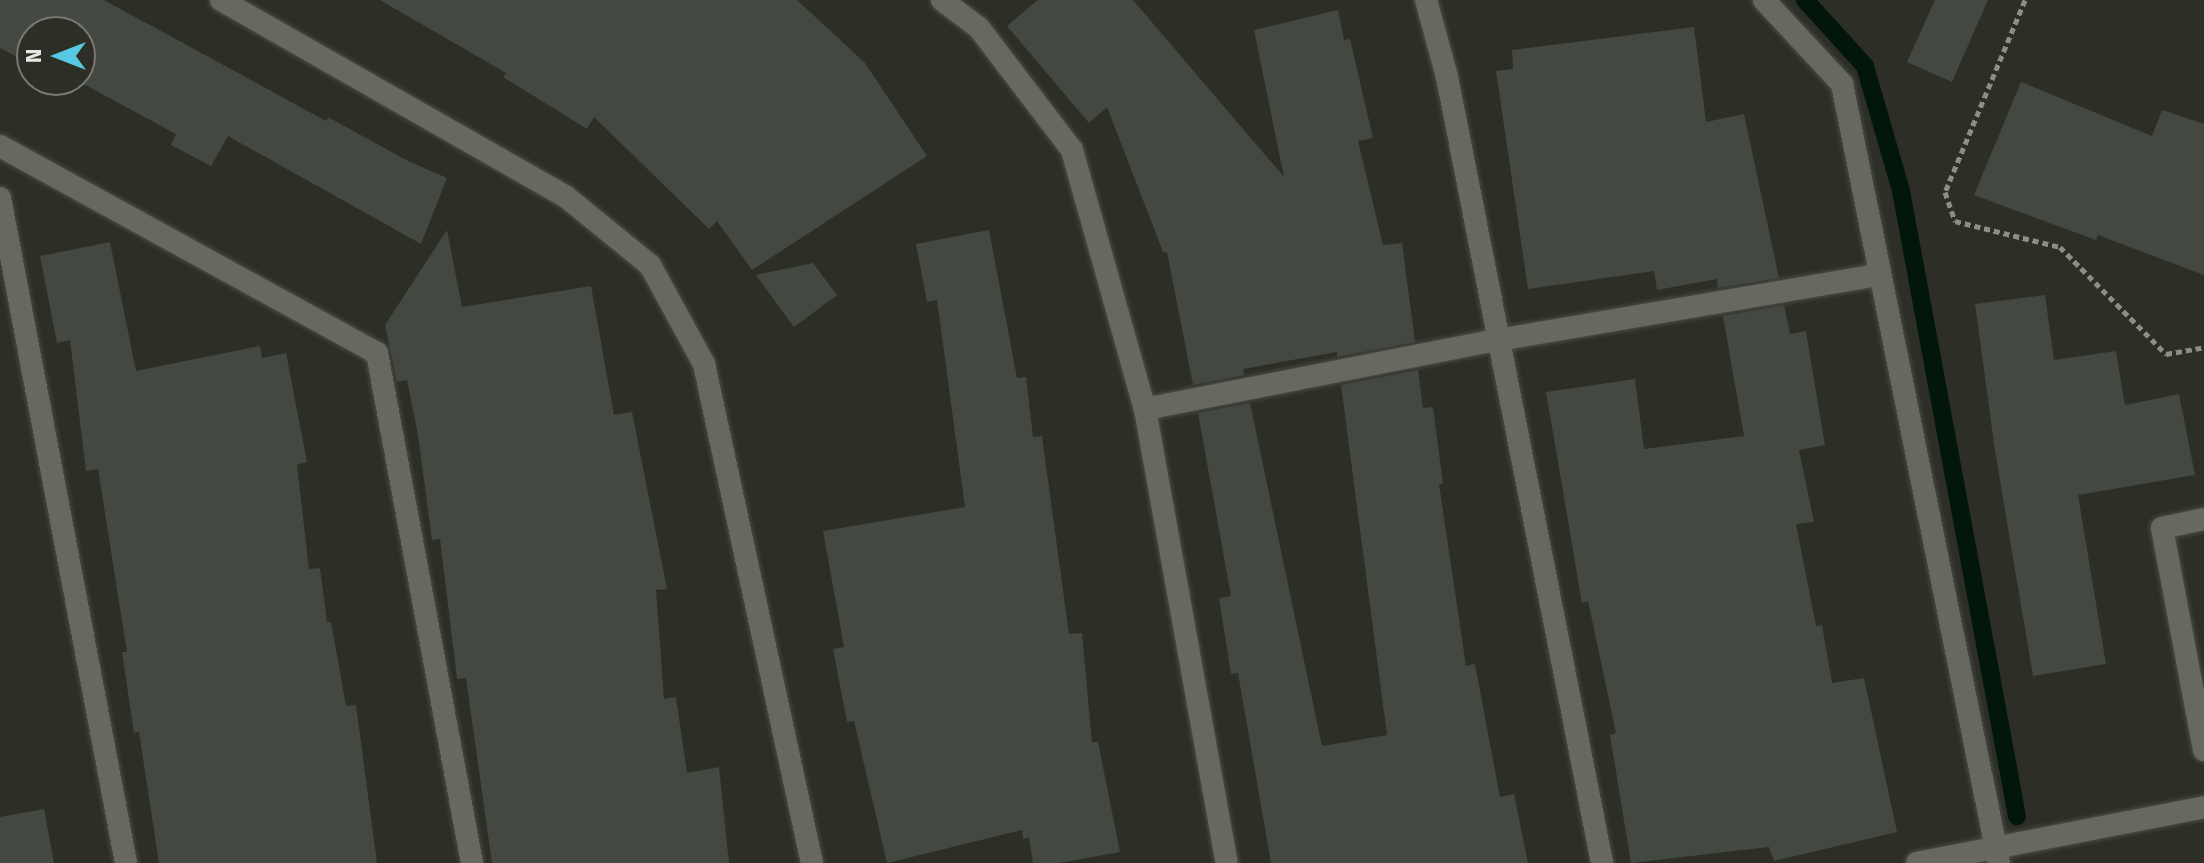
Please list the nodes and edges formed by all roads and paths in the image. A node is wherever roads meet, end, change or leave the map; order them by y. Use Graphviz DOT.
graph roads {
  1 [pos="221,0"];
  2 [pos="942,0"];
  3 [pos="1426,0"];
  4 [pos="1764,0"];
  5 [pos="2025,0"];
  6 [pos="0,146"];
  7 [pos="0,198"];
  8 [pos="1880,275"];
  9 [pos="1498,340"];
  10 [pos="2204,347"];
  11 [pos="1145,409"];
  12 [pos="2204,519"];
  13 [pos="2204,750"];
  14 [pos="2204,807"];
  15 [pos="1998,855"];
  16 [pos="126,863"];
  17 [pos="472,863"];
  18 [pos="812,863"];
  19 [pos="1227,863"];
  20 [pos="1602,863"];
  21 [pos="1917,863"];
  1 -- 18 [label="street"];
  2 -- 11 [label="street"];
  3 -- 9 [label="street"];
  4 -- 8 [label="street"];
  5 -- 10 [label="path"];
  6 -- 17 [label="street"];
  7 -- 16 [label="street"];
  8 -- 9 [label="street"];
  8 -- 15 [label="street"];
  9 -- 11 [label="street"];
  9 -- 20 [label="street"];
  11 -- 19 [label="street"];
  12 -- 13 [label="street"];
  14 -- 15 [label="street"];
  15 -- 21 [label="street"];
}
